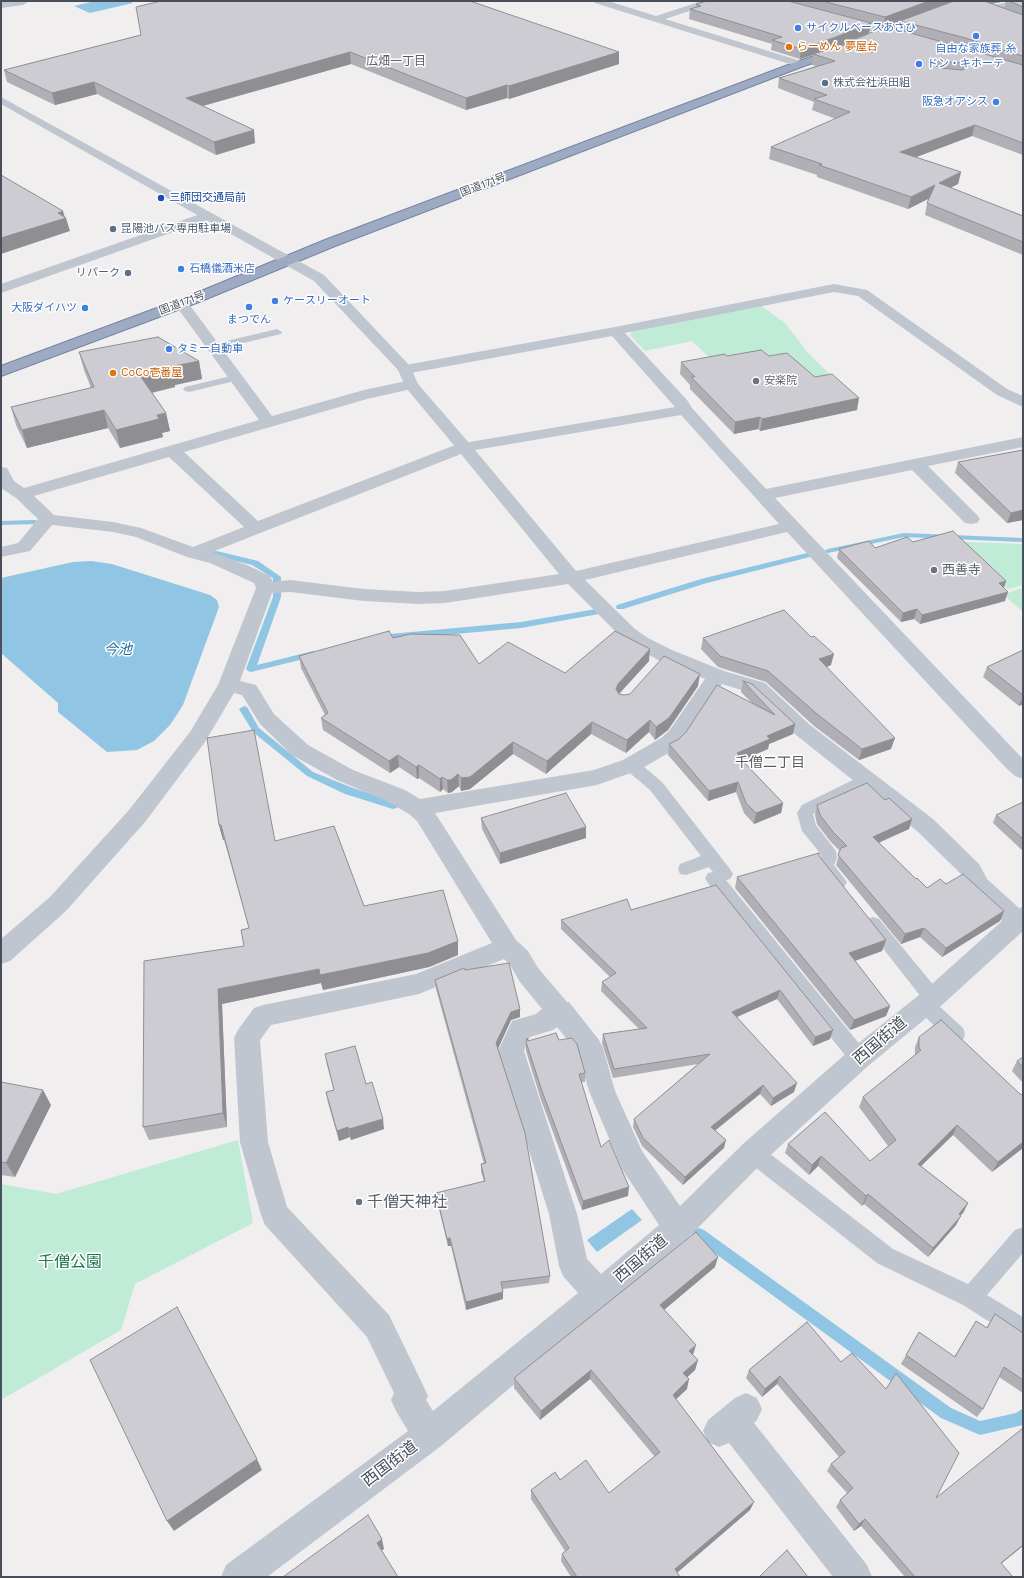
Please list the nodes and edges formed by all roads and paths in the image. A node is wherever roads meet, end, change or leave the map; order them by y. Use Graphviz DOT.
graph roads {
  1 [pos="24,1"];
  2 [pos="598,1"];
  3 [pos="710,1"];
  4 [pos="1023,2"];
  5 [pos="972,3"];
  6 [pos="1,5"];
  7 [pos="991,8"];
  8 [pos="1004,14"];
  9 [pos="656,19"];
  10 [pos="832,19"];
  11 [pos="883,32"];
  12 [pos="918,41"];
  13 [pos="839,51"];
  14 [pos="852,55"];
  15 [pos="800,64"];
  16 [pos="1,100"];
  17 [pos="206,216"];
  18 [pos="287,260"];
  19 [pos="1,289"];
  20 [pos="181,303"];
  21 [pos="615,331"];
  22 [pos="277,332"];
  23 [pos="214,347"];
  24 [pos="405,369"];
  25 [pos="1,371"];
  26 [pos="235,378"];
  27 [pos="411,384"];
  28 [pos="189,389"];
  29 [pos="1023,390"];
  30 [pos="1002,392"];
  31 [pos="1023,402"];
  32 [pos="685,410"];
  33 [pos="269,422"];
  34 [pos="1023,442"];
  35 [pos="464,448"];
  36 [pos="172,450"];
  37 [pos="916,464"];
  38 [pos="1,472"];
  39 [pos="22,494"];
  40 [pos="763,495"];
  41 [pos="48,519"];
  42 [pos="971,519"];
  43 [pos="792,526"];
  44 [pos="256,529"];
  45 [pos="1,552"];
  46 [pos="193,553"];
  47 [pos="572,578"];
  48 [pos="265,588"];
  49 [pos="717,676"];
  50 [pos="228,685"];
  51 [pos="631,765"];
  52 [pos="1023,771"];
  53 [pos="867,779"];
  54 [pos="417,808"];
  55 [pos="712,858"];
  56 [pos="686,869"];
  57 [pos="850,896"];
  58 [pos="864,914"];
  59 [pos="1020,918"];
  60 [pos="507,947"];
  61 [pos="1,954"];
  62 [pos="929,1001"];
  63 [pos="560,1010"];
  64 [pos="969,1046"];
  65 [pos="859,1058"];
  66 [pos="753,1154"];
  67 [pos="678,1228"];
  68 [pos="1023,1237"];
  69 [pos="599,1294"];
  70 [pos="970,1297"];
  71 [pos="1023,1330"];
  72 [pos="732,1420"];
  73 [pos="430,1435"];
  74 [pos="238,1577"];
  75 [pos="855,1577"];
  1 -- 6 [label="street"];
  2 -- 9 [label="street"];
  3 -- 9 [label="street"];
  4 -- 7 [label="street"];
  5 -- 7 [label="street"];
  5 -- 11 [label="highway, 国道171号"];
  7 -- 8 [label="street"];
  9 -- 15 [label="street"];
  10 -- 11 [label="main road"];
  11 -- 12 [label="main road"];
  11 -- 13 [label="highway, 国道171号"];
  13 -- 14 [label="lane"];
  13 -- 15 [label="highway, 国道171号"];
  15 -- 18 [label="highway, 国道171号"];
  16 -- 17 [label="street"];
  17 -- 18 [label="street"];
  17 -- 19 [label="street"];
  18 -- 20 [label="highway, 国道171号"];
  18 -- 24 [label="street"];
  20 -- 23 [label="street"];
  20 -- 25 [label="highway, 国道171号"];
  21 -- 24 [label="street"];
  21 -- 30 [label="street"];
  21 -- 32 [label="street"];
  22 -- 23 [label="lane"];
  23 -- 26 [label="street"];
  24 -- 27 [label="street"];
  26 -- 28 [label="lane"];
  26 -- 33 [label="street"];
  27 -- 33 [label="street"];
  27 -- 35 [label="street"];
  29 -- 30 [label="street"];
  30 -- 31 [label="street"];
  32 -- 35 [label="street"];
  32 -- 40 [label="street"];
  33 -- 36 [label="street"];
  34 -- 37 [label="street"];
  35 -- 44 [label="street"];
  35 -- 47 [label="street"];
  36 -- 39 [label="street"];
  36 -- 44 [label="street"];
  37 -- 40 [label="street"];
  37 -- 42 [label="street"];
  38 -- 39 [label="street"];
  39 -- 41 [label="street"];
  40 -- 43 [label="street"];
  41 -- 45 [label="street"];
  41 -- 46 [label="street"];
  43 -- 47 [label="street"];
  43 -- 52 [label="street"];
  44 -- 46 [label="street"];
  46 -- 48 [label="street"];
  47 -- 48 [label="street"];
  47 -- 49 [label="street"];
  48 -- 50 [label="street"];
  49 -- 51 [label="street"];
  49 -- 53 [label="street"];
  50 -- 54 [label="street"];
  50 -- 61 [label="street"];
  51 -- 54 [label="street"];
  51 -- 55 [label="lane"];
  53 -- 57 [label="lane"];
  53 -- 59 [label="street"];
  54 -- 60 [label="street"];
  55 -- 56 [label="lane"];
  55 -- 65 [label="lane"];
  58 -- 62 [label="lane"];
  59 -- 62 [label="street, 西国街道"];
  60 -- 63 [label="street"];
  60 -- 73 [label="street"];
  62 -- 64 [label="lane"];
  62 -- 65 [label="street, 西国街道"];
  63 -- 67 [label="street"];
  63 -- 69 [label="street"];
  65 -- 66 [label="street, 西国街道"];
  66 -- 67 [label="street, 西国街道"];
  66 -- 70 [label="lane"];
  67 -- 69 [label="street, 西国街道"];
  68 -- 70 [label="lane"];
  69 -- 73 [label="street, 西国街道"];
  70 -- 71 [label="lane"];
  72 -- 75 [label="street"];
  73 -- 74 [label="street, 西国街道"];
}
